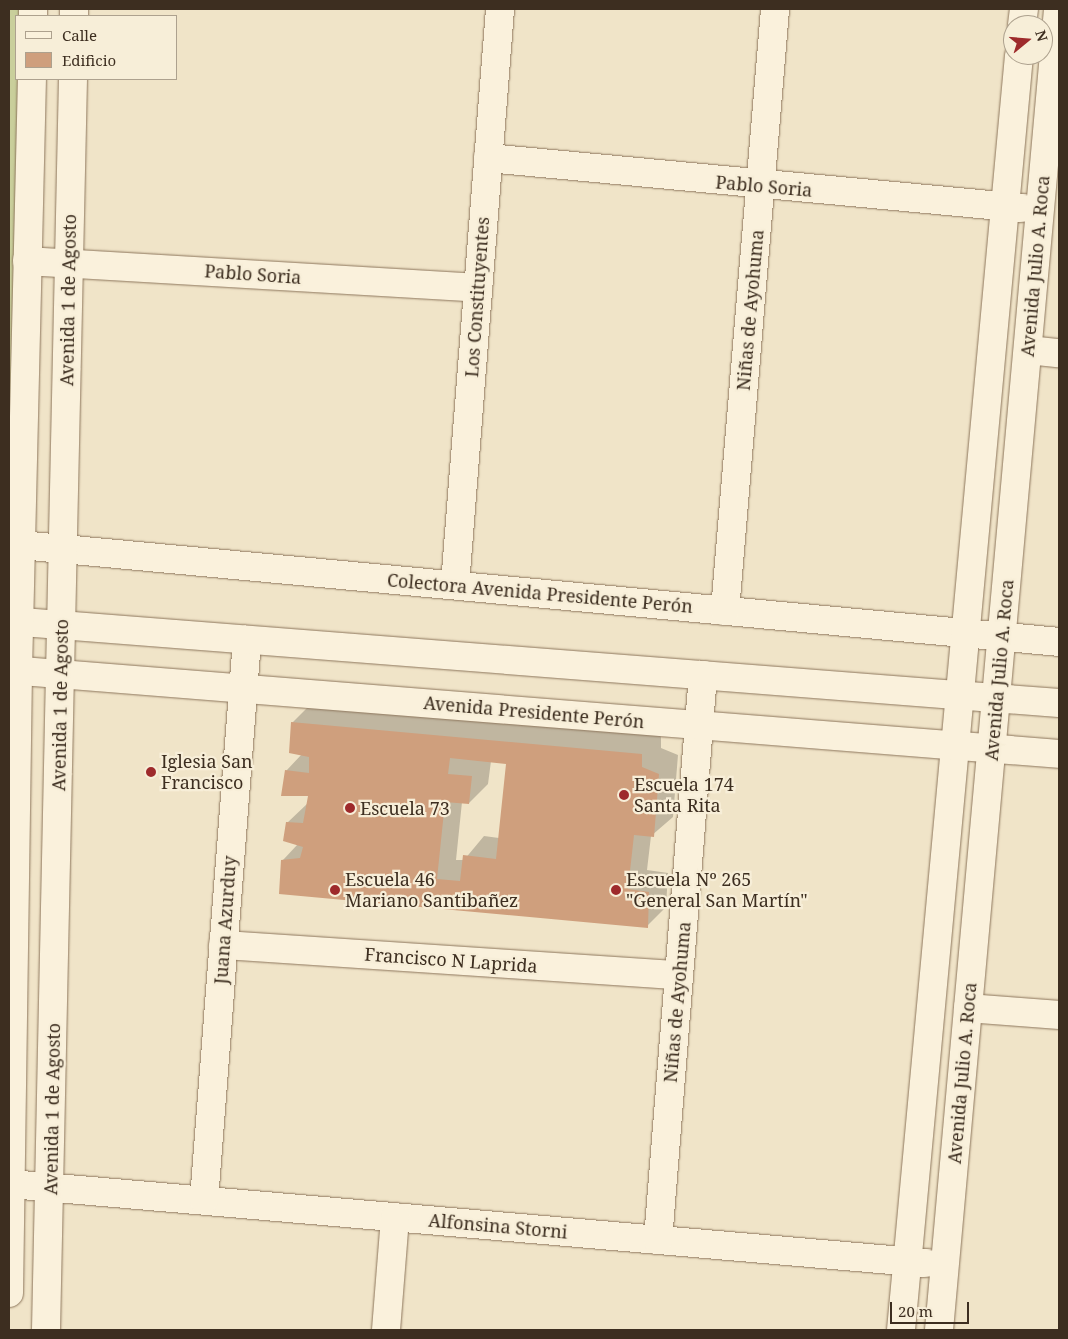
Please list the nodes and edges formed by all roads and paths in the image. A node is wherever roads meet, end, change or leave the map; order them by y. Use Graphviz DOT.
graph roads {
  1 [pos="500,9"];
  2 [pos="775,9"];
  3 [pos="1058,9"];
  4 [pos="1018,65"];
  5 [pos="32,80"];
  6 [pos="72,80"];
  7 [pos="488,158"];
  8 [pos="760,186"];
  9 [pos="1005,206"];
  10 [pos="1040,210"];
  11 [pos="27,260"];
  12 [pos="69,263"];
  13 [pos="478,288"];
  14 [pos="1028,350"];
  15 [pos="1059,353"];
  16 [pos="20,545"];
  17 [pos="63,549"];
  18 [pos="455,585"];
  19 [pos="725,610"];
  20 [pos="14,621"];
  21 [pos="62,625"];
  22 [pos="965,633"];
  23 [pos="1002,636"];
  24 [pos="247,640"];
  25 [pos="1059,642"];
  26 [pos="14,671"];
  27 [pos="60,674"];
  28 [pos="703,675"];
  29 [pos="243,689"];
  30 [pos="959,695"];
  31 [pos="997,698"];
  32 [pos="1059,703"];
  33 [pos="699,725"];
  34 [pos="954,745"];
  35 [pos="992,748"];
  36 [pos="1059,754"];
  37 [pos="223,945"];
  38 [pos="679,975"];
  39 [pos="968,1008"];
  40 [pos="1059,1015"];
  41 [pos="10,1184"];
  42 [pos="50,1187"];
  43 [pos="204,1200"];
  44 [pos="395,1217"];
  45 [pos="658,1240"];
  46 [pos="907,1260"];
  47 [pos="945,1265"];
  48 [pos="9,1283"];
  49 [pos="9,1292"];
  50 [pos="46,1330"];
  51 [pos="386,1330"];
  52 [pos="901,1330"];
  53 [pos="939,1330"];
  1 -- 7 [label="street, Los Constituyentes"];
  2 -- 8 [label="street, Niñas de Ayohuma"];
  3 -- 10 [label="street, Avenida Julio A. Roca"];
  4 -- 9 [label="street, Avenida Julio A. Roca"];
  5 -- 11 [label="street"];
  6 -- 12 [label="street, Avenida 1 de Agosto"];
  7 -- 8 [label="street, Pablo Soria"];
  7 -- 13 [label="street, Los Constituyentes"];
  8 -- 9 [label="street, Pablo Soria"];
  8 -- 19 [label="street, Niñas de Ayohuma"];
  9 -- 10 [label="street, Pablo Soria"];
  9 -- 22 [label="street, Avenida Julio A. Roca"];
  10 -- 14 [label="street, Avenida Julio A. Roca"];
  11 -- 12 [label="street, Pablo Soria"];
  11 -- 16 [label="street"];
  12 -- 13 [label="street, Pablo Soria"];
  12 -- 17 [label="street, Avenida 1 de Agosto"];
  13 -- 18 [label="street, Los Constituyentes"];
  14 -- 15 [label="street"];
  14 -- 23 [label="street, Avenida Julio A. Roca"];
  16 -- 17 [label="street, Colectora Avenida Presidente Perón"];
  16 -- 20 [label="street"];
  17 -- 18 [label="street, Colectora Avenida Presidente Perón"];
  17 -- 21 [label="street, Avenida 1 de Agosto"];
  18 -- 19 [label="street, Colectora Avenida Presidente Perón"];
  19 -- 22 [label="street, Colectora Avenida Presidente Perón"];
  20 -- 21 [label="street"];
  20 -- 26 [label="street"];
  21 -- 24 [label="street"];
  21 -- 27 [label="street, Avenida 1 de Agosto"];
  22 -- 23 [label="street, Colectora Avenida Presidente Perón"];
  22 -- 30 [label="street, Avenida Julio A. Roca"];
  23 -- 25 [label="street, Colectora Avenida Presidente Perón"];
  23 -- 31 [label="street, Avenida Julio A. Roca"];
  24 -- 28 [label="street"];
  24 -- 29 [label="street, Juana Azurduy"];
  26 -- 27 [label="street, Avenida Presidente Perón"];
  26 -- 41 [label="street"];
  27 -- 29 [label="street, Avenida Presidente Perón"];
  27 -- 42 [label="street, Avenida 1 de Agosto"];
  28 -- 30 [label="street"];
  28 -- 33 [label="street, Niñas de Ayohuma"];
  29 -- 33 [label="street, Avenida Presidente Perón"];
  29 -- 37 [label="street, Juana Azurduy"];
  30 -- 31 [label="street"];
  30 -- 34 [label="street, Avenida Julio A. Roca"];
  31 -- 32 [label="street"];
  31 -- 35 [label="street, Avenida Julio A. Roca"];
  33 -- 34 [label="street, Avenida Presidente Perón"];
  33 -- 38 [label="street, Niñas de Ayohuma"];
  34 -- 35 [label="street, Avenida Presidente Perón"];
  34 -- 46 [label="street, Avenida Julio A. Roca"];
  35 -- 36 [label="street, Avenida Presidente Perón"];
  35 -- 39 [label="street, Avenida Julio A. Roca"];
  37 -- 38 [label="street, Francisco N Laprida"];
  37 -- 43 [label="street, Juana Azurduy"];
  38 -- 45 [label="street, Niñas de Ayohuma"];
  39 -- 40 [label="street"];
  39 -- 47 [label="street, Avenida Julio A. Roca"];
  41 -- 42 [label="street, Alfonsina Storni"];
  41 -- 48 [label="street"];
  42 -- 43 [label="street, Alfonsina Storni"];
  42 -- 50 [label="street, Avenida 1 de Agosto"];
  43 -- 44 [label="street, Alfonsina Storni"];
  44 -- 45 [label="street, Alfonsina Storni"];
  44 -- 51 [label="street"];
  45 -- 46 [label="street, Alfonsina Storni"];
  46 -- 47 [label="street, Alfonsina Storni"];
  46 -- 52 [label="street, Avenida Julio A. Roca"];
  47 -- 53 [label="street, Avenida Julio A. Roca"];
  48 -- 49 [label="street"];
}
